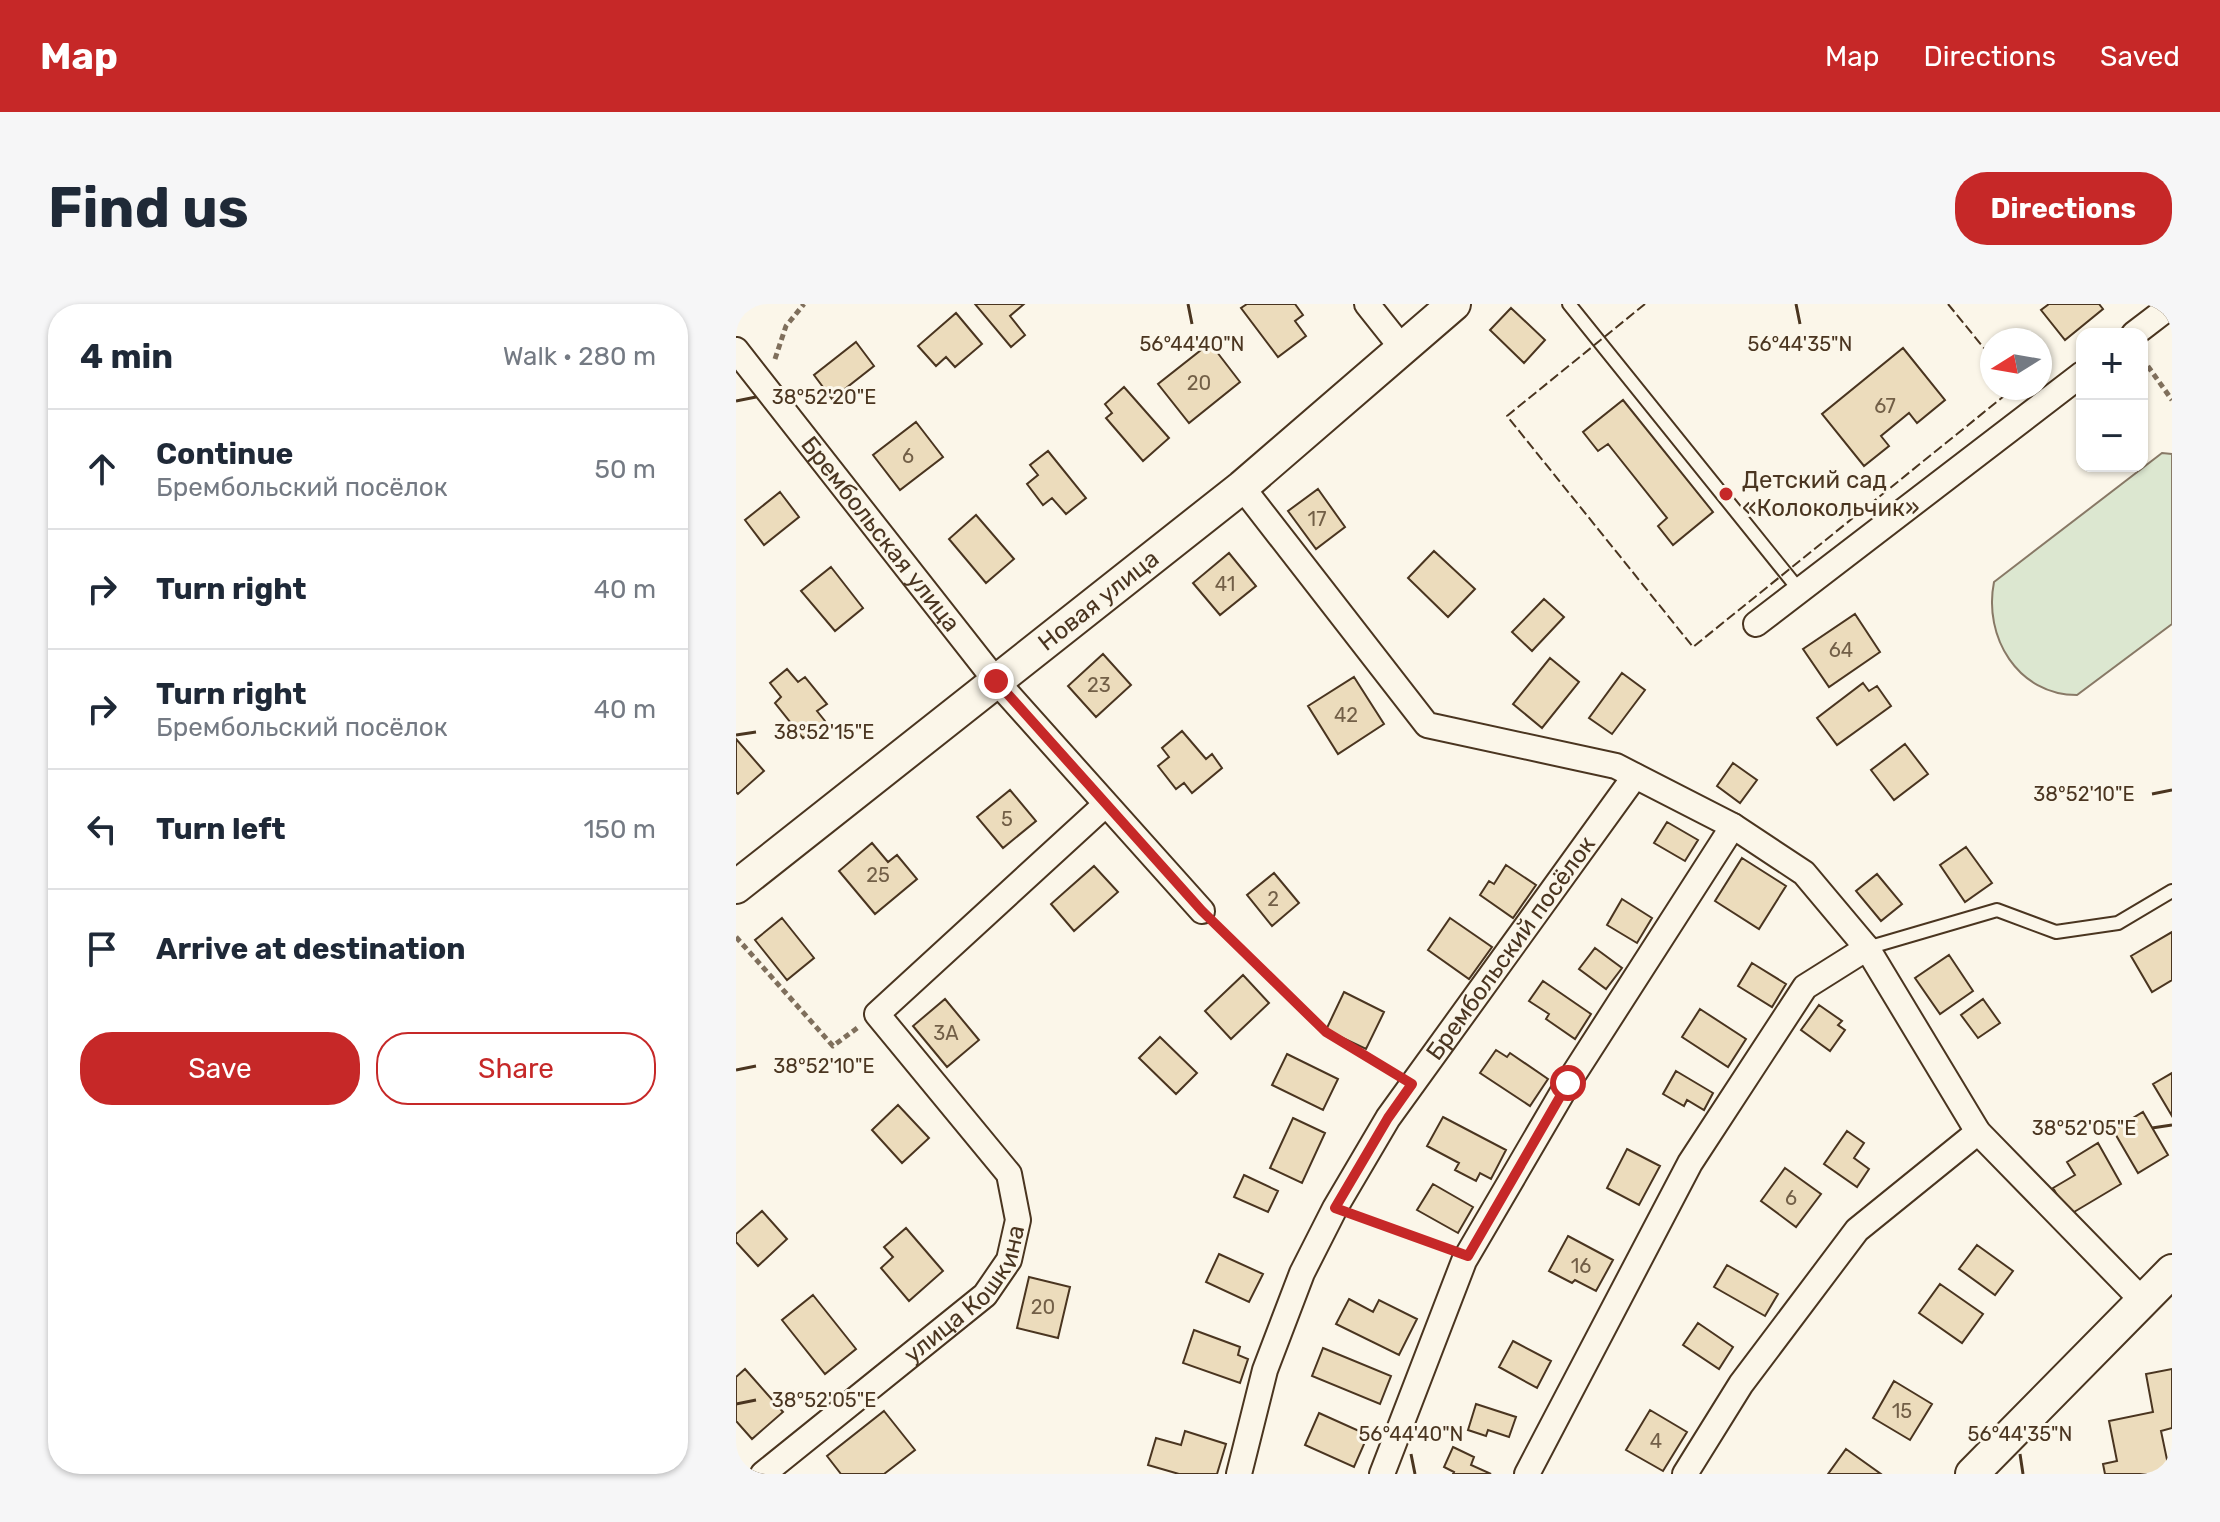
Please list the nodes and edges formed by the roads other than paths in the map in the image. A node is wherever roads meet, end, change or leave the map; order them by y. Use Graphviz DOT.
graph roads {
  1 [pos="1367,304"];
  2 [pos="1454,304"];
  3 [pos="1569,304"];
  4 [pos="2172,305"];
  5 [pos="2142,328"];
  6 [pos="1402,348"];
  7 [pos="736,350"];
  8 [pos="2076,379"];
  9 [pos="1242,487"];
  10 [pos="1800,591"];
  11 [pos="1756,624"];
  12 [pos="996,681"];
  13 [pos="1635,776"];
  14 [pos="1105,805"];
  15 [pos="1733,826"];
  16 [pos="736,887"];
  17 [pos="2172,891"];
  18 [pos="1202,911"];
  19 [pos="1867,948"];
  20 [pos="1978,1132"];
  21 [pos="2172,1271"];
  22 [pos="2142,1300"];
  23 [pos="763,1474"];
  24 [pos="1239,1474"];
  25 [pos="1382,1474"];
  26 [pos="1527,1474"];
  27 [pos="1685,1474"];
  28 [pos="1972,1474"];
  1 -- 6 [label="street"];
  2 -- 6 [label="street, Новая улица"];
  3 -- 10 [label="lane"];
  4 -- 5 [label="street"];
  6 -- 9 [label="street, Новая улица"];
  7 -- 12 [label="street, Брембольская улица"];
  8 -- 10 [label="street"];
  9 -- 12 [label="street, Новая улица"];
  9 -- 13 [label="street"];
  10 -- 11 [label="street"];
  12 -- 14 [label="street, Брембольская улица"];
  12 -- 16 [label="street, Новая улица"];
  13 -- 15 [label="street"];
  13 -- 24 [label="street, Брембольский посёлок"];
  14 -- 18 [label="street, Брембольская улица"];
  14 -- 23 [label="street, улица Кошкина"];
  15 -- 19 [label="street"];
  15 -- 25 [label="street"];
  17 -- 19 [label="lane"];
  19 -- 20 [label="street"];
  19 -- 26 [label="street"];
  20 -- 22 [label="street"];
  20 -- 27 [label="street"];
  21 -- 22 [label="street"];
  22 -- 28 [label="street"];
}
